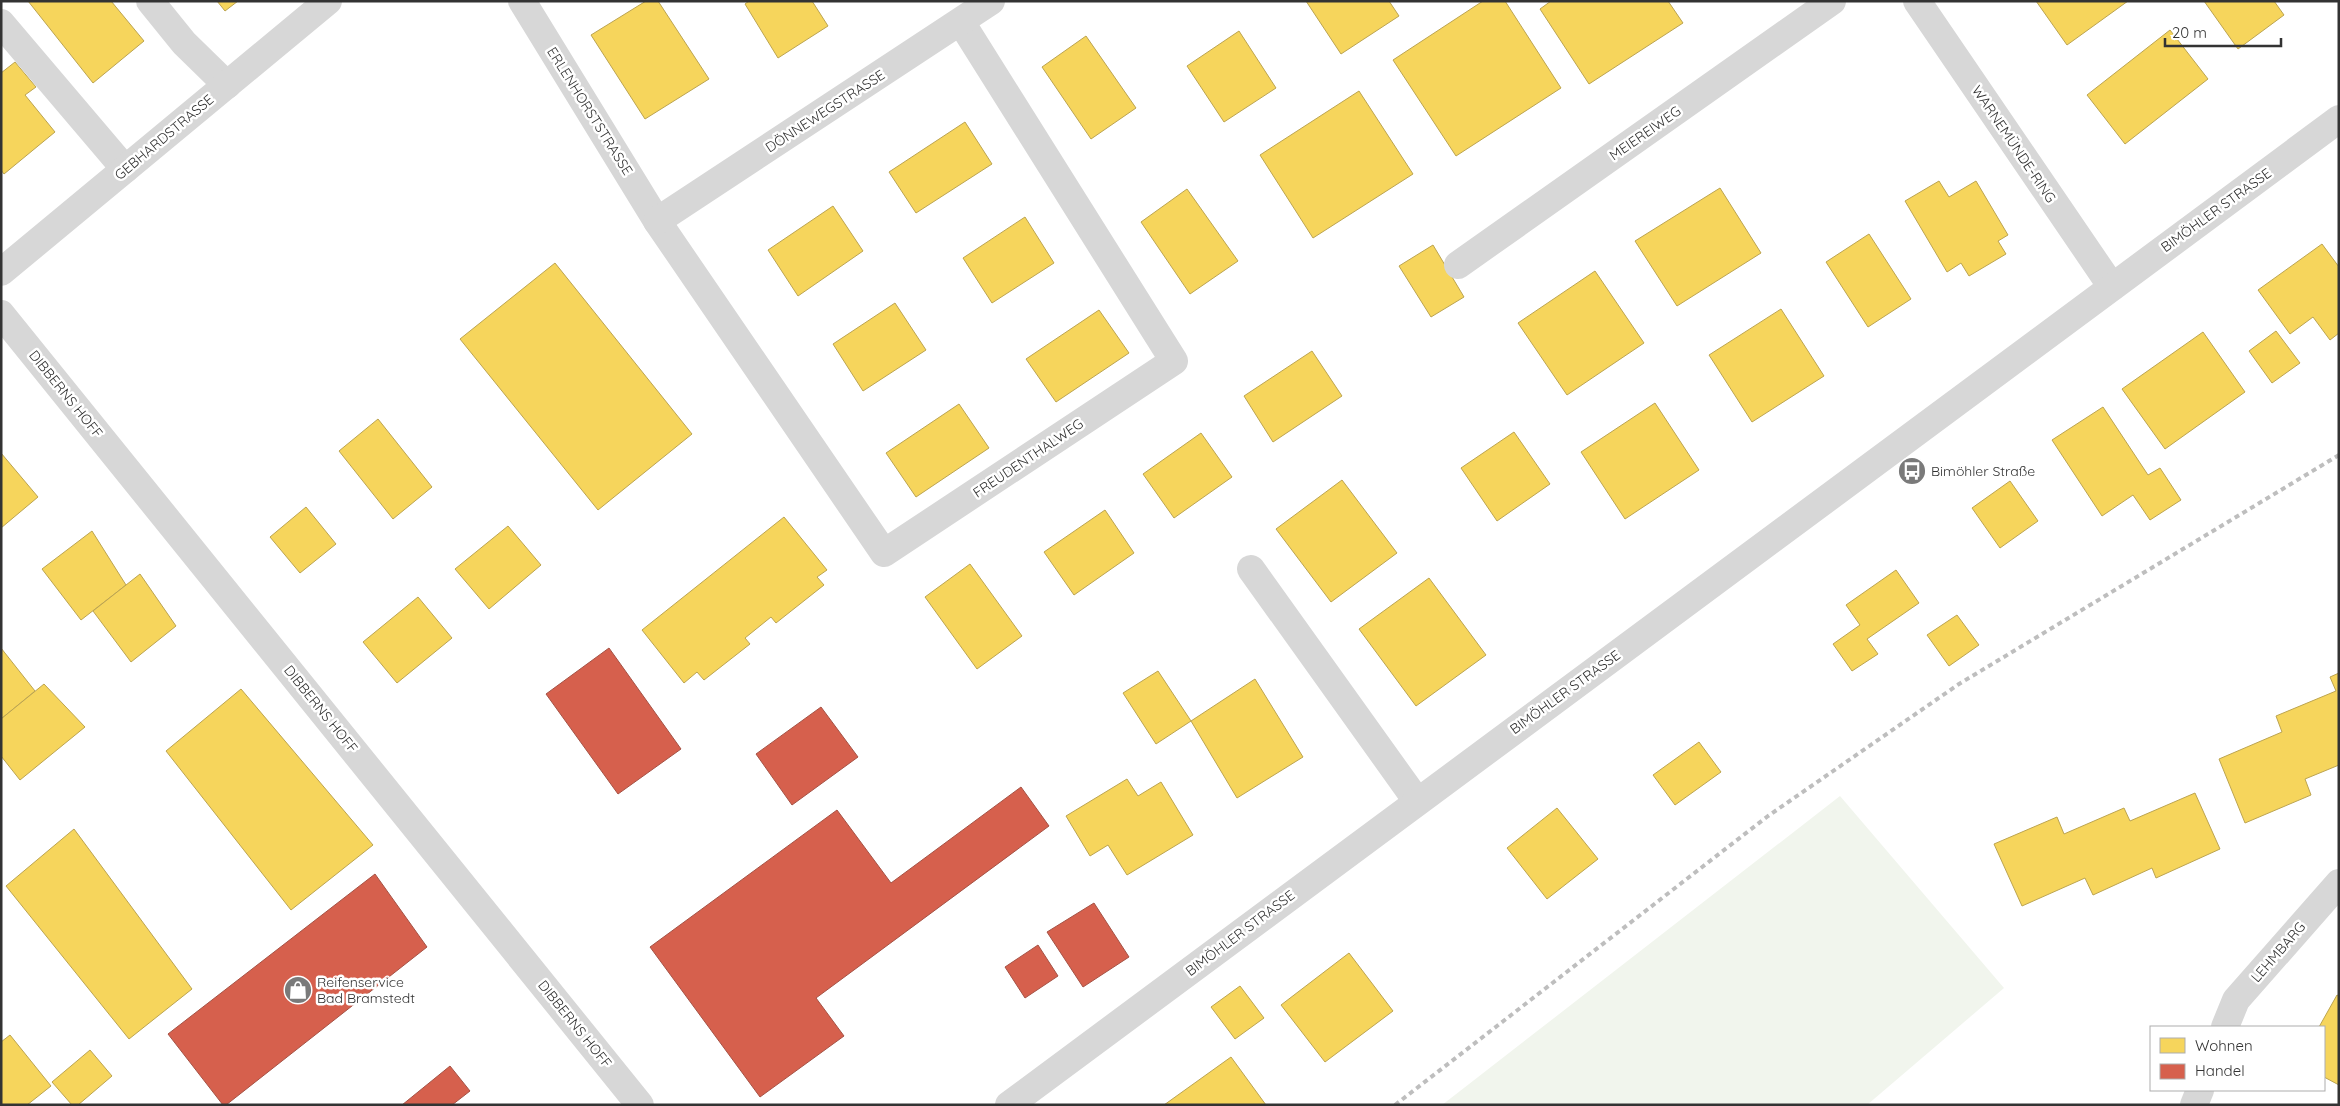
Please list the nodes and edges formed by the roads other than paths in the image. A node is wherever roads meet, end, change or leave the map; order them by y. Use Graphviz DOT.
graph roads {
  1 [pos="150,1"];
  2 [pos="328,1"];
  3 [pos="992,1"];
  4 [pos="1832,1"];
  5 [pos="1917,1"];
  6 [pos="525,2"];
  7 [pos="963,13"];
  8 [pos="1,23"];
  9 [pos="227,85"];
  10 [pos="2339,119"];
  11 [pos="125,169"];
  12 [pos="658,221"];
  13 [pos="1458,265"];
  14 [pos="1,272"];
  15 [pos="2112,287"];
  16 [pos="1,314"];
  17 [pos="1251,569"];
  18 [pos="1417,801"];
  19 [pos="2339,883"];
  20 [pos="2225,1026"];
  21 [pos="2200,1091"];
  22 [pos="640,1105"];
  23 [pos="1009,1105"];
  24 [pos="2194,1105"];
  1 -- 9 [label="street"];
  2 -- 9 [label="street, GEBHARDSTRASSE"];
  3 -- 7 [label="street, DÖNNEWEGSTRASSE"];
  4 -- 13 [label="street, MEIEREIWEG"];
  5 -- 15 [label="street, WARNEMÜNDE-RING"];
  6 -- 12 [label="street, ERLENHORSTSTRASSE"];
  7 -- 12 [label="street, DÖNNEWEGSTRASSE"];
  7 -- 12 [label="street, FREUDENTHALWEG"];
  8 -- 11 [label="street"];
  9 -- 11 [label="street, GEBHARDSTRASSE"];
  10 -- 15 [label="street, BIMÖHLER STRASSE"];
  11 -- 14 [label="street, GEBHARDSTRASSE"];
  15 -- 18 [label="street, BIMÖHLER STRASSE"];
  16 -- 22 [label="street, DIBBERNS HOFF"];
  17 -- 18 [label="street"];
  18 -- 23 [label="street, BIMÖHLER STRASSE"];
  19 -- 20 [label="street, LEHMBARG"];
  21 -- 24 [label="street"];
}
